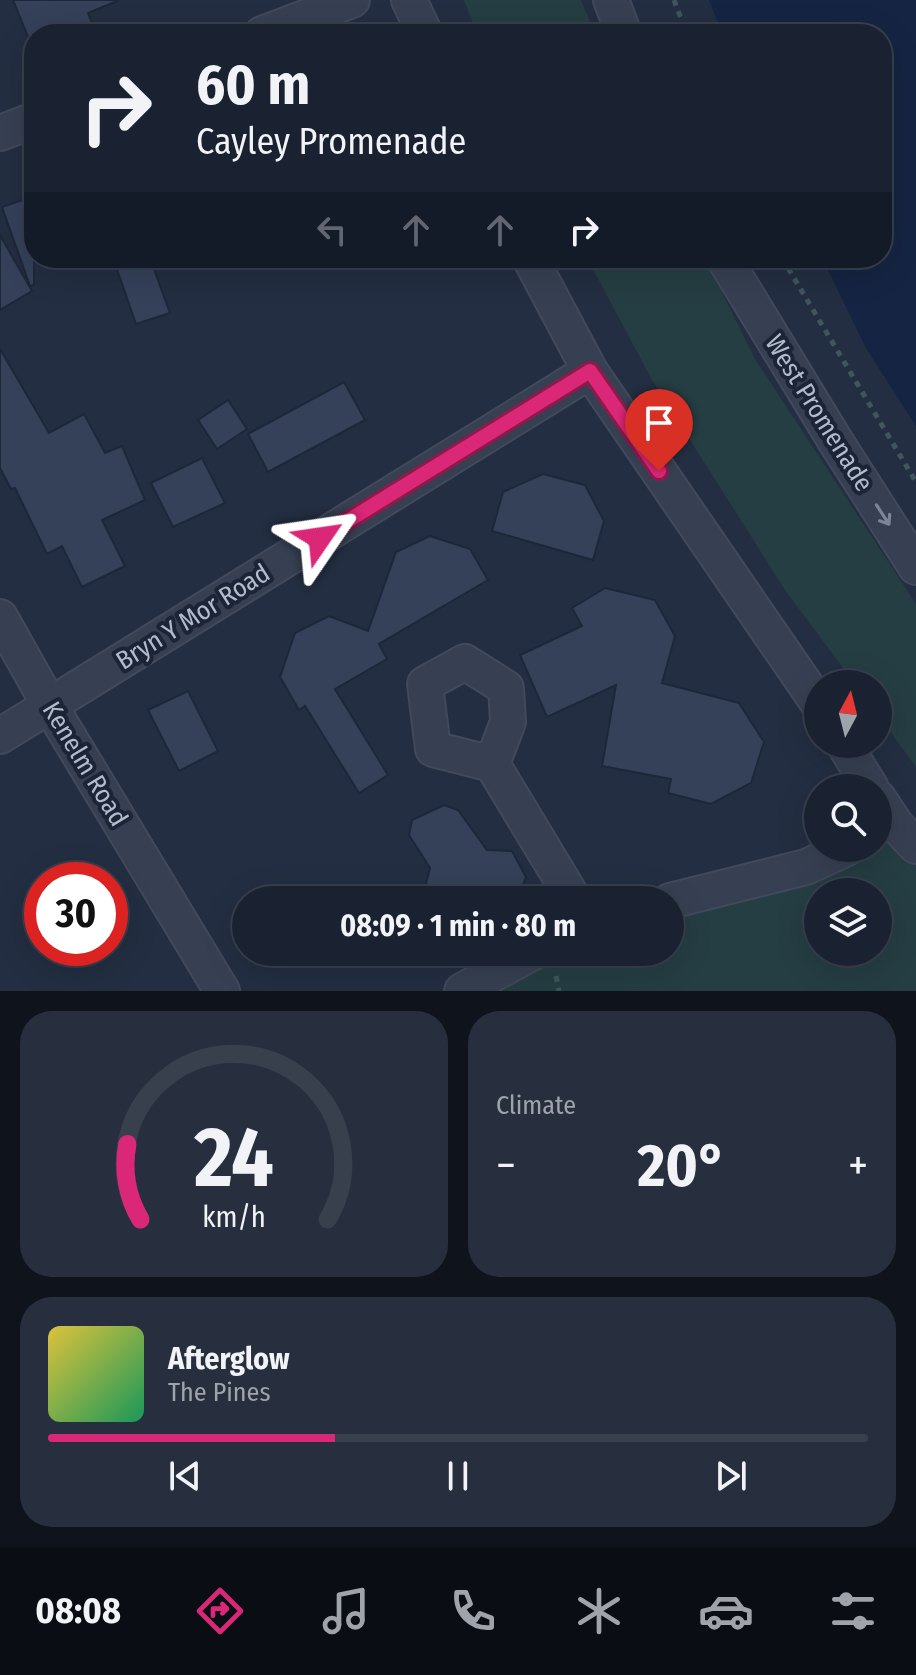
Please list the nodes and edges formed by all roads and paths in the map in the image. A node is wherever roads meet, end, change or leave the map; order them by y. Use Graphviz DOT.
graph roads {
  1 [pos="352,0"];
  2 [pos="409,0"];
  3 [pos="611,0"];
  4 [pos="674,0"];
  5 [pos="288,24"];
  6 [pos="420,24"];
  7 [pos="620,24"];
  8 [pos="683,24"];
  9 [pos="24,124"];
  10 [pos="0,133"];
  11 [pos="535,268"];
  12 [pos="730,268"];
  13 [pos="788,268"];
  14 [pos="590,371"];
  15 [pos="916,482"];
  16 [pos="916,567"];
  17 [pos="0,617"];
  18 [pos="804,683"];
  19 [pos="50,706"];
  20 [pos="0,736"];
  21 [pos="492,764"];
  22 [pos="817,862"];
  23 [pos="566,886"];
  24 [pos="684,898"];
  25 [pos="508,966"];
  26 [pos="222,991"];
  27 [pos="462,991"];
  1 -- 5 [label="street"];
  2 -- 6 [label="street"];
  3 -- 7 [label="street"];
  4 -- 8 [label="path"];
  9 -- 10 [label="street"];
  11 -- 14 [label="street"];
  12 -- 16 [label="street, West Promenade, one-way"];
  13 -- 15 [label="path"];
  14 -- 18 [label="street"];
  14 -- 19 [label="street, Bryn Y Mor Road"];
  17 -- 19 [label="street, Kenelm Road"];
  19 -- 20 [label="street, Bryn Y Mor Road"];
  19 -- 26 [label="street, Kenelm Road"];
  21 -- 23 [label="street"];
  22 -- 24 [label="street"];
  25 -- 27 [label="street"];
}
